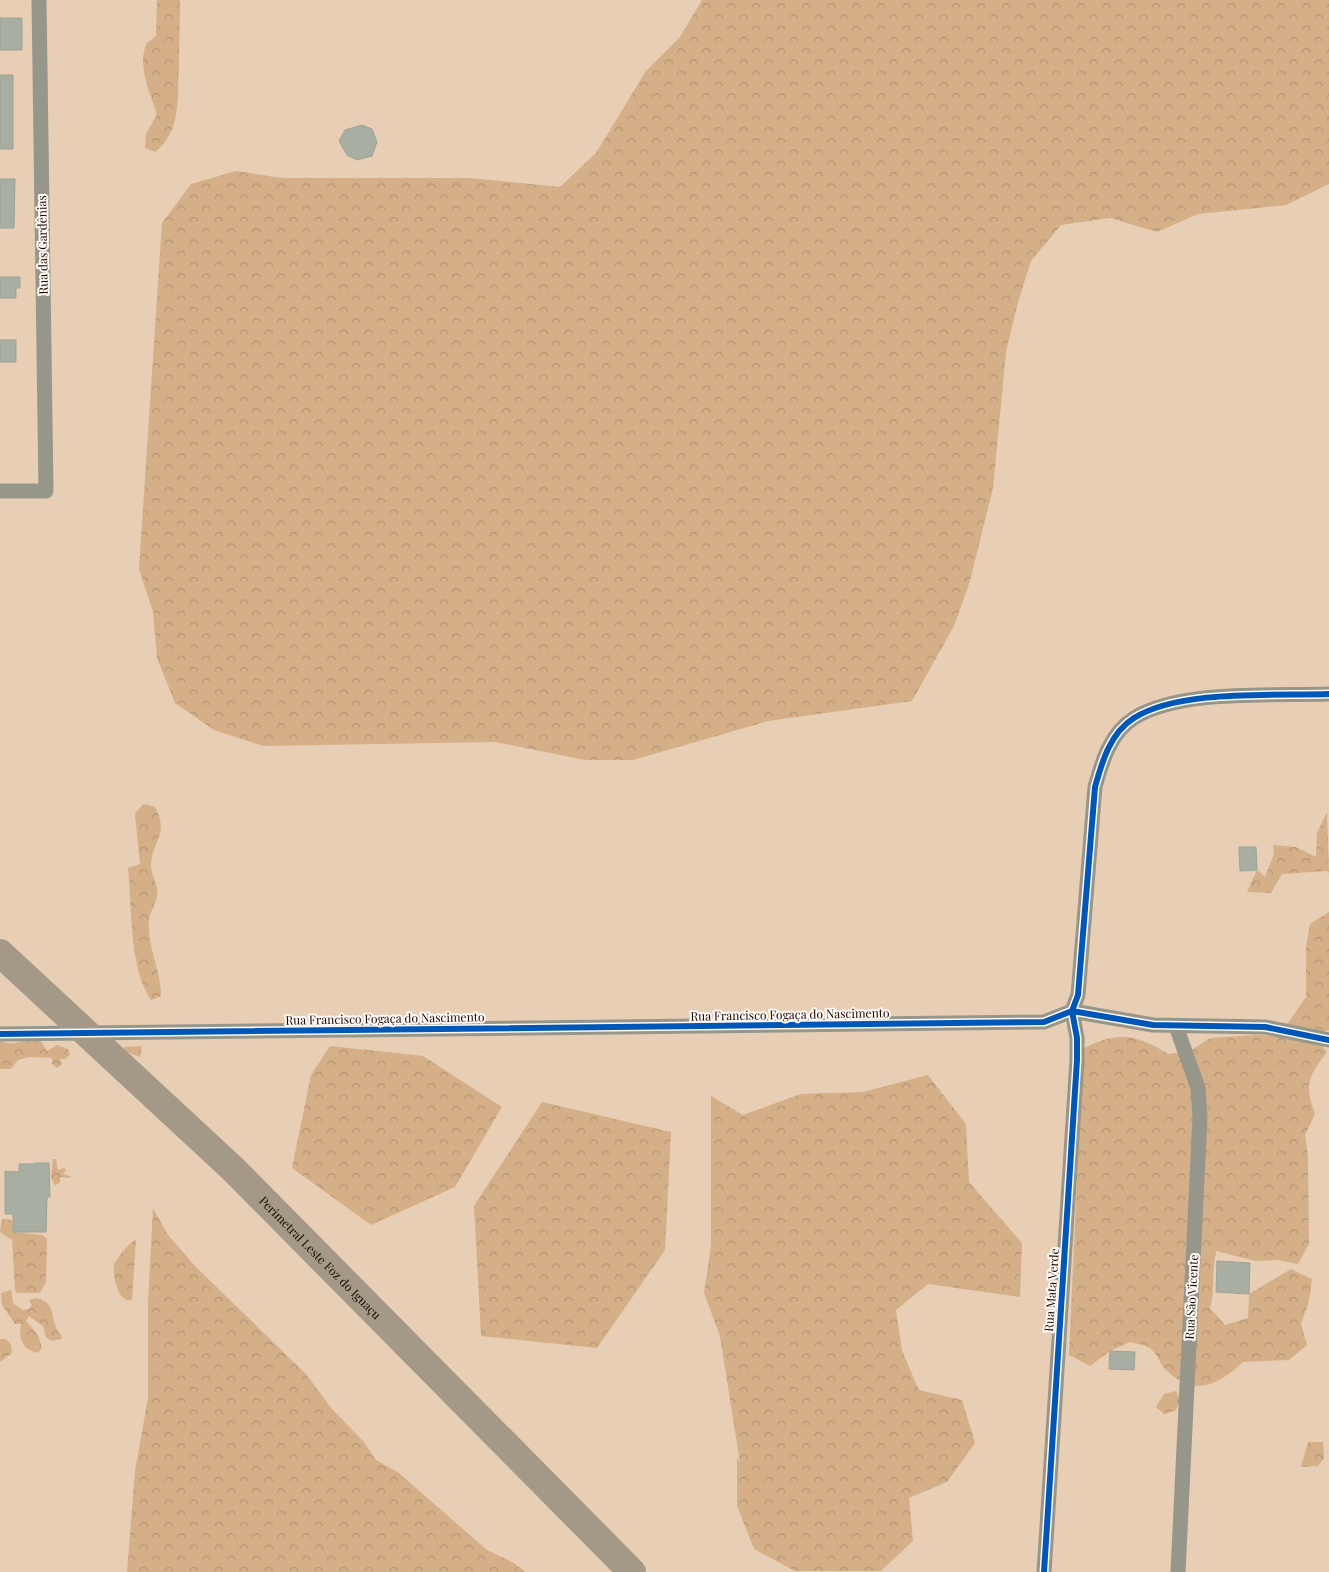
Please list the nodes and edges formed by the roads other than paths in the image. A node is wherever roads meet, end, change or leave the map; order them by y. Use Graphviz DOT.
graph roads {
  1 [pos="39,0"];
  2 [pos="0,491"];
  3 [pos="1329,694"];
  4 [pos="0,953"];
  5 [pos="1072,1011"];
  6 [pos="1176,1026"];
  7 [pos="85,1032"];
  8 [pos="0,1034"];
  9 [pos="1329,1040"];
  10 [pos="632,1572"];
  11 [pos="1044,1572"];
  12 [pos="1178,1572"];
  1 -- 2 [label="street, Rua das Gardênias"];
  3 -- 5 [label="street"];
  4 -- 7 [label="highway, Perimetral Leste Foz do Iguaçu"];
  5 -- 6 [label="street"];
  5 -- 7 [label="street, Rua Francisco Fogaça do Nascimento"];
  5 -- 11 [label="street, Rua Mata Verde"];
  6 -- 9 [label="street"];
  6 -- 12 [label="street, Rua São Vicente"];
  7 -- 8 [label="street, Rua Francisco Fogaça do Nascimento"];
  7 -- 10 [label="highway, Perimetral Leste Foz do Iguaçu"];
}
